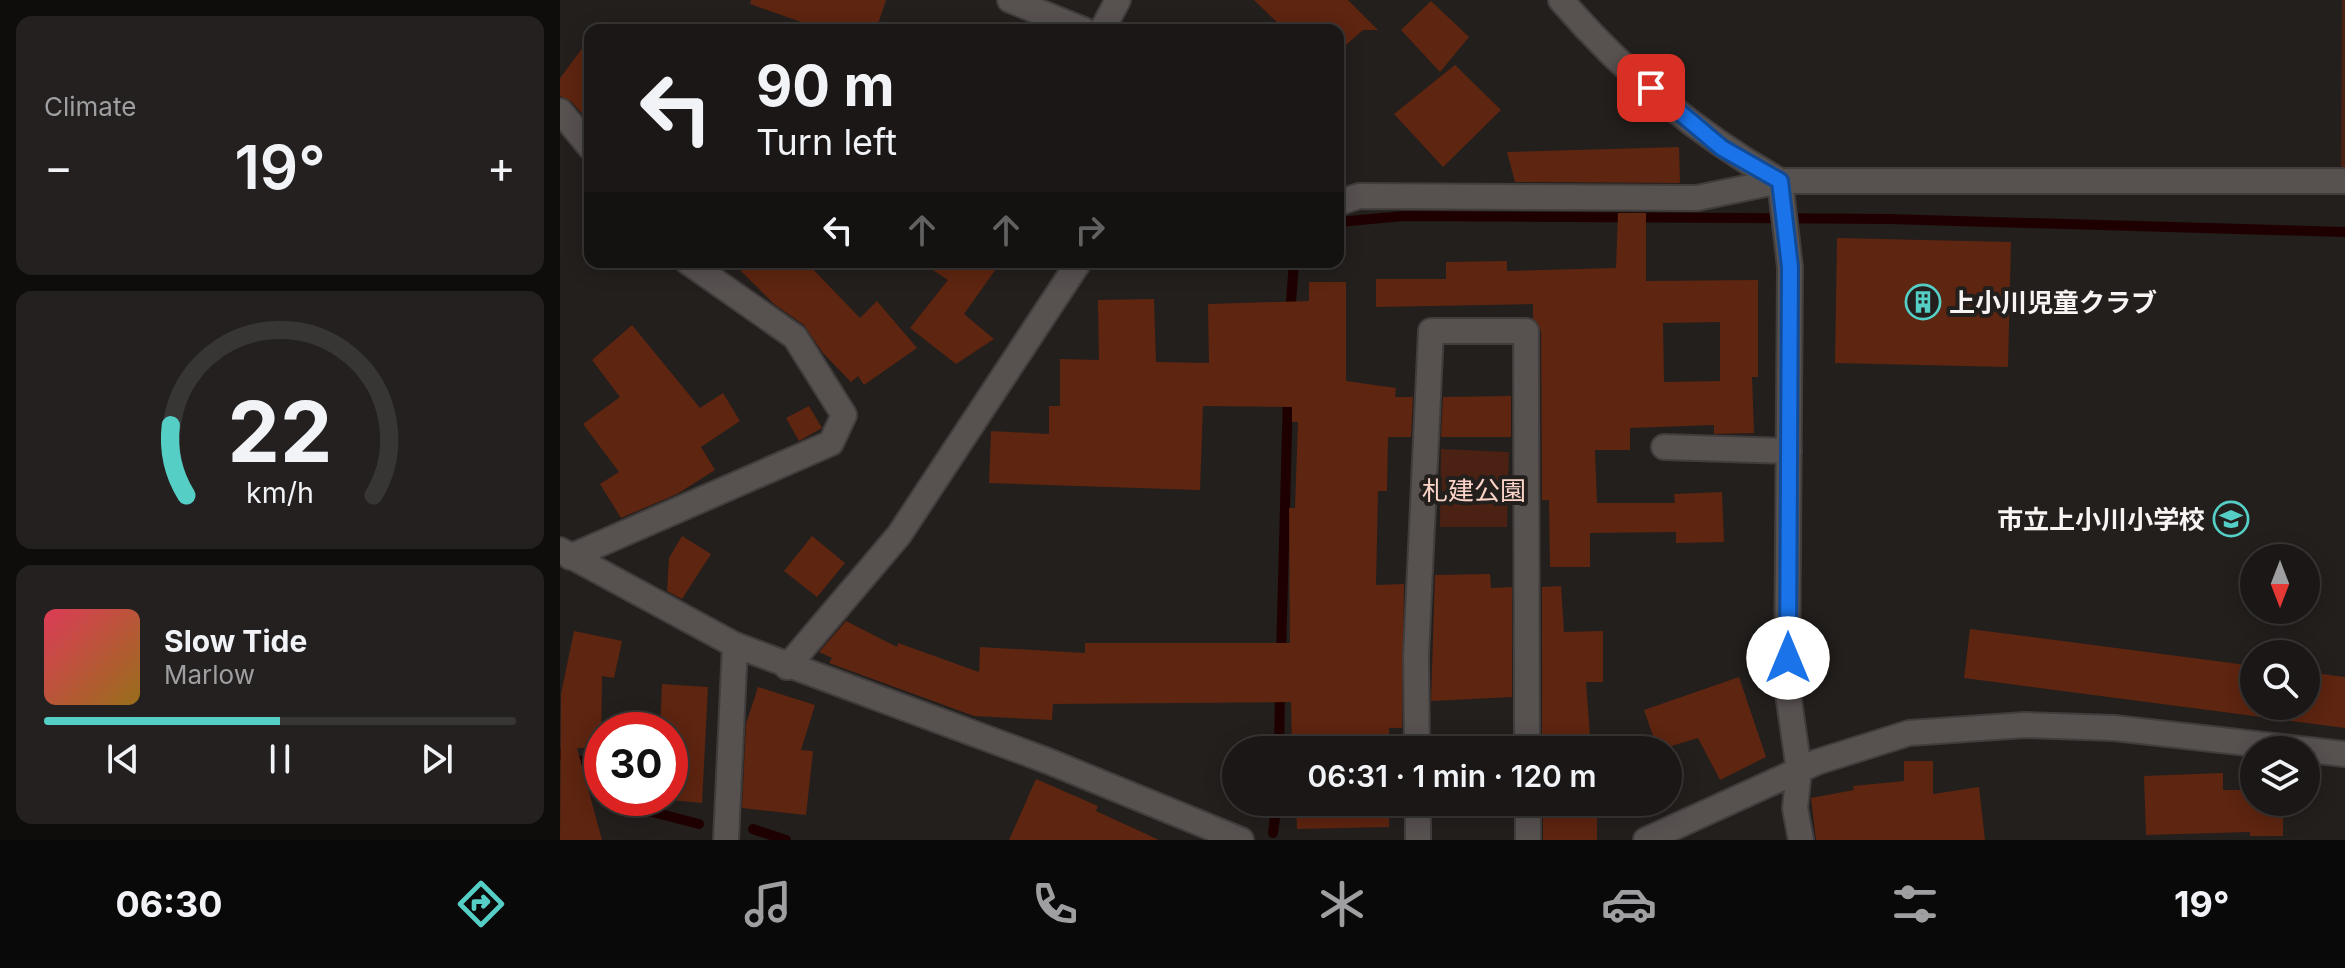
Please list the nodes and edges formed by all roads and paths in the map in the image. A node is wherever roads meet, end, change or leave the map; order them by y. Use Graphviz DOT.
graph roads {
  1 [pos="1010,0"];
  2 [pos="1118,0"];
  3 [pos="1561,0"];
  4 [pos="1069,24"];
  5 [pos="1105,24"];
  6 [pos="560,111"];
  7 [pos="584,140"];
  8 [pos="1780,181"];
  9 [pos="2345,181"];
  10 [pos="1344,201"];
  11 [pos="697,268"];
  12 [pos="1075,268"];
  13 [pos="1664,447"];
  14 [pos="1789,451"];
  15 [pos="565,554"];
  16 [pos="735,645"];
  17 [pos="787,667"];
  18 [pos="1417,736"];
  19 [pos="1527,736"];
  20 [pos="2345,754"];
  21 [pos="1799,770"];
  22 [pos="1418,816"];
  23 [pos="1528,816"];
  24 [pos="726,840"];
  25 [pos="1241,840"];
  26 [pos="1418,840"];
  27 [pos="1528,840"];
  28 [pos="1646,840"];
  29 [pos="1801,840"];
  1 -- 4 [label="street"];
  2 -- 5 [label="street"];
  3 -- 8 [label="street"];
  6 -- 7 [label="street"];
  8 -- 9 [label="street"];
  8 -- 10 [label="street"];
  8 -- 14 [label="street"];
  11 -- 15 [label="street"];
  12 -- 17 [label="street"];
  13 -- 14 [label="street"];
  14 -- 21 [label="street"];
  15 -- 16 [label="street"];
  16 -- 17 [label="street"];
  16 -- 24 [label="street"];
  17 -- 25 [label="street"];
  18 -- 19 [label="street"];
  20 -- 21 [label="street"];
  21 -- 28 [label="street"];
  21 -- 29 [label="street"];
  22 -- 26 [label="street"];
  23 -- 27 [label="street"];
}
